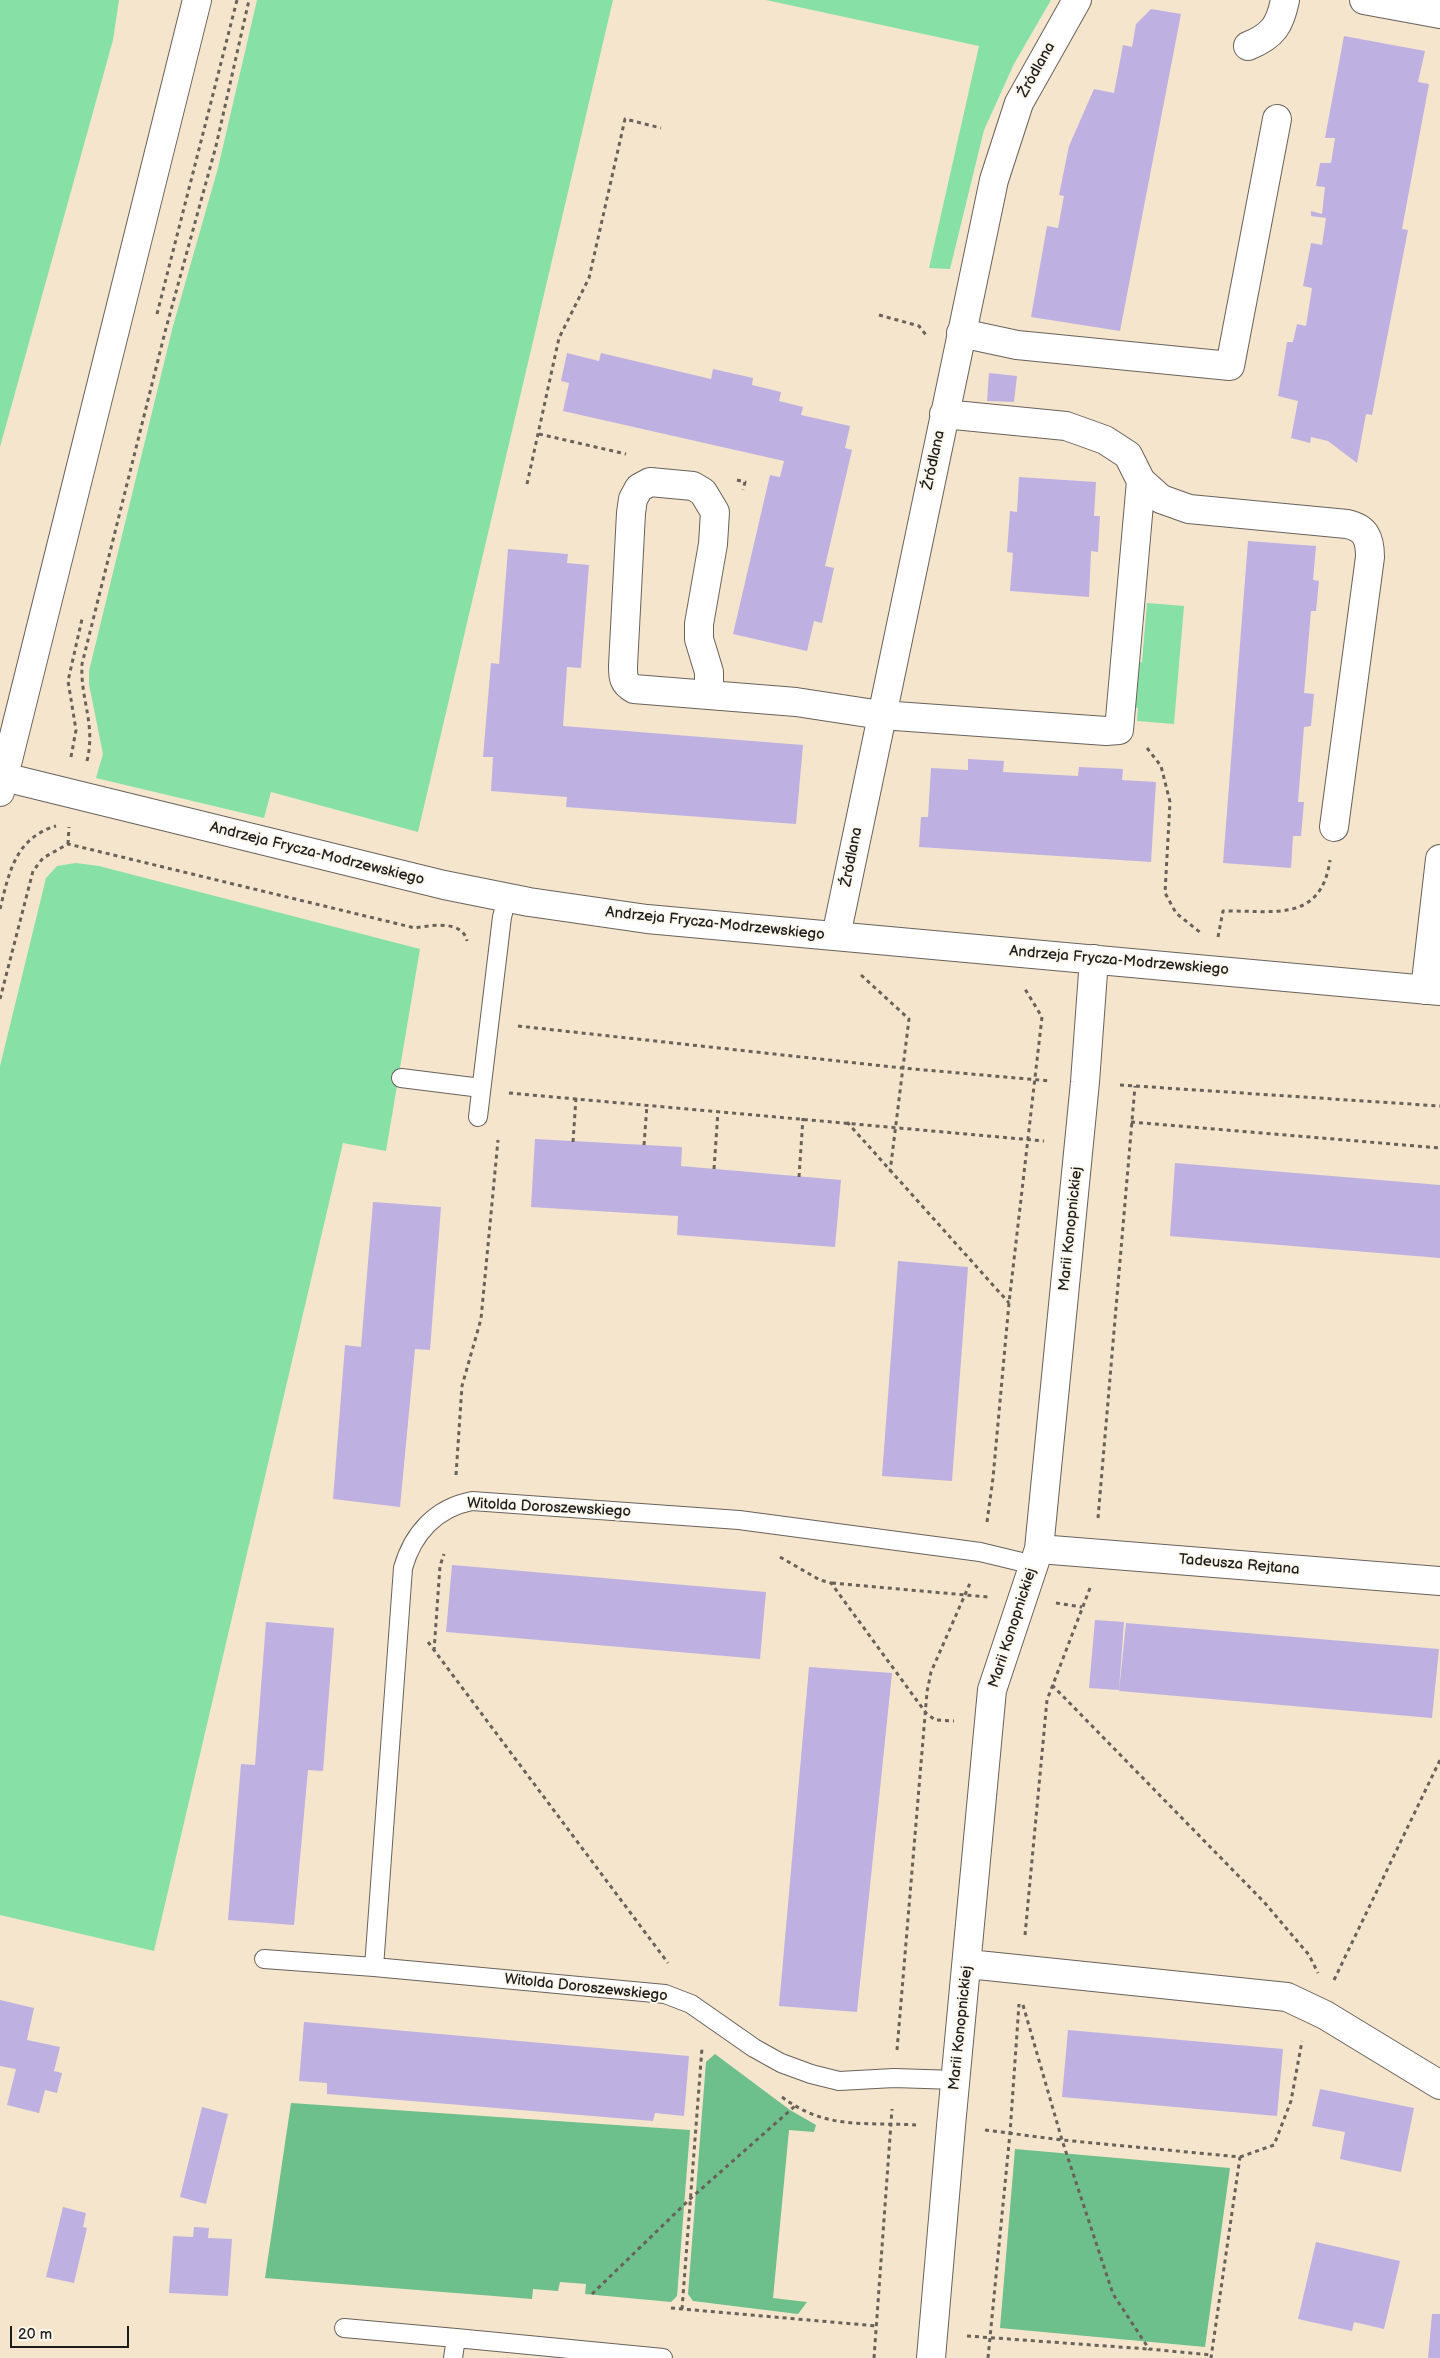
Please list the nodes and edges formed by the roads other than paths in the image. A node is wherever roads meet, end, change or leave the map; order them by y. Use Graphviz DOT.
graph roads {
  1 [pos="197,0"];
  2 [pos="1077,0"];
  3 [pos="1286,0"];
  4 [pos="1364,0"];
  5 [pos="1440,14"];
  6 [pos="1248,46"];
  7 [pos="1277,119"];
  8 [pos="961,333"];
  9 [pos="944,414"];
  10 [pos="1141,481"];
  11 [pos="709,695"];
  12 [pos="881,715"];
  13 [pos="2,784"];
  14 [pos="1334,827"];
  15 [pos="1440,860"];
  16 [pos="507,898"];
  17 [pos="836,936"];
  18 [pos="1094,959"];
  19 [pos="1432,990"];
  20 [pos="401,1078"];
  21 [pos="481,1088"];
  22 [pos="478,1117"];
  23 [pos="1036,1557"];
  24 [pos="1440,1581"];
  25 [pos="264,1959"];
  26 [pos="968,1964"];
  27 [pos="374,1966"];
  28 [pos="956,2080"];
  29 [pos="1440,2085"];
  30 [pos="344,2328"];
  31 [pos="456,2338"];
  32 [pos="932,2346"];
  33 [pos="453,2358"];
  34 [pos="663,2358"];
  1 -- 13 [label="street"];
  2 -- 8 [label="street, Źródlana"];
  3 -- 6 [label="street"];
  4 -- 5 [label="street"];
  7 -- 8 [label="street"];
  8 -- 9 [label="street, Źródlana"];
  9 -- 10 [label="street"];
  9 -- 12 [label="street, Źródlana"];
  10 -- 12 [label="street"];
  10 -- 14 [label="street"];
  11 -- 11 [label="street"];
  11 -- 12 [label="street"];
  12 -- 17 [label="street, Źródlana"];
  13 -- 16 [label="street, Andrzeja Frycza-Modrzewskiego"];
  15 -- 19 [label="street"];
  16 -- 17 [label="street, Andrzeja Frycza-Modrzewskiego"];
  16 -- 21 [label="lane"];
  17 -- 18 [label="street, Andrzeja Frycza-Modrzewskiego"];
  18 -- 19 [label="street, Andrzeja Frycza-Modrzewskiego"];
  18 -- 23 [label="street, Marii Konopnickiej"];
  20 -- 21 [label="lane"];
  21 -- 22 [label="lane"];
  23 -- 24 [label="street, Tadeusza Rejtana"];
  23 -- 26 [label="street, Marii Konopnickiej"];
  23 -- 27 [label="lane, Witolda Doroszewskiego"];
  25 -- 27 [label="lane, Witolda Doroszewskiego"];
  26 -- 28 [label="street, Marii Konopnickiej"];
  26 -- 29 [label="street"];
  27 -- 28 [label="lane, Witolda Doroszewskiego"];
  28 -- 32 [label="street, Marii Konopnickiej"];
  30 -- 31 [label="lane"];
  31 -- 33 [label="lane"];
  31 -- 34 [label="lane"];
}
